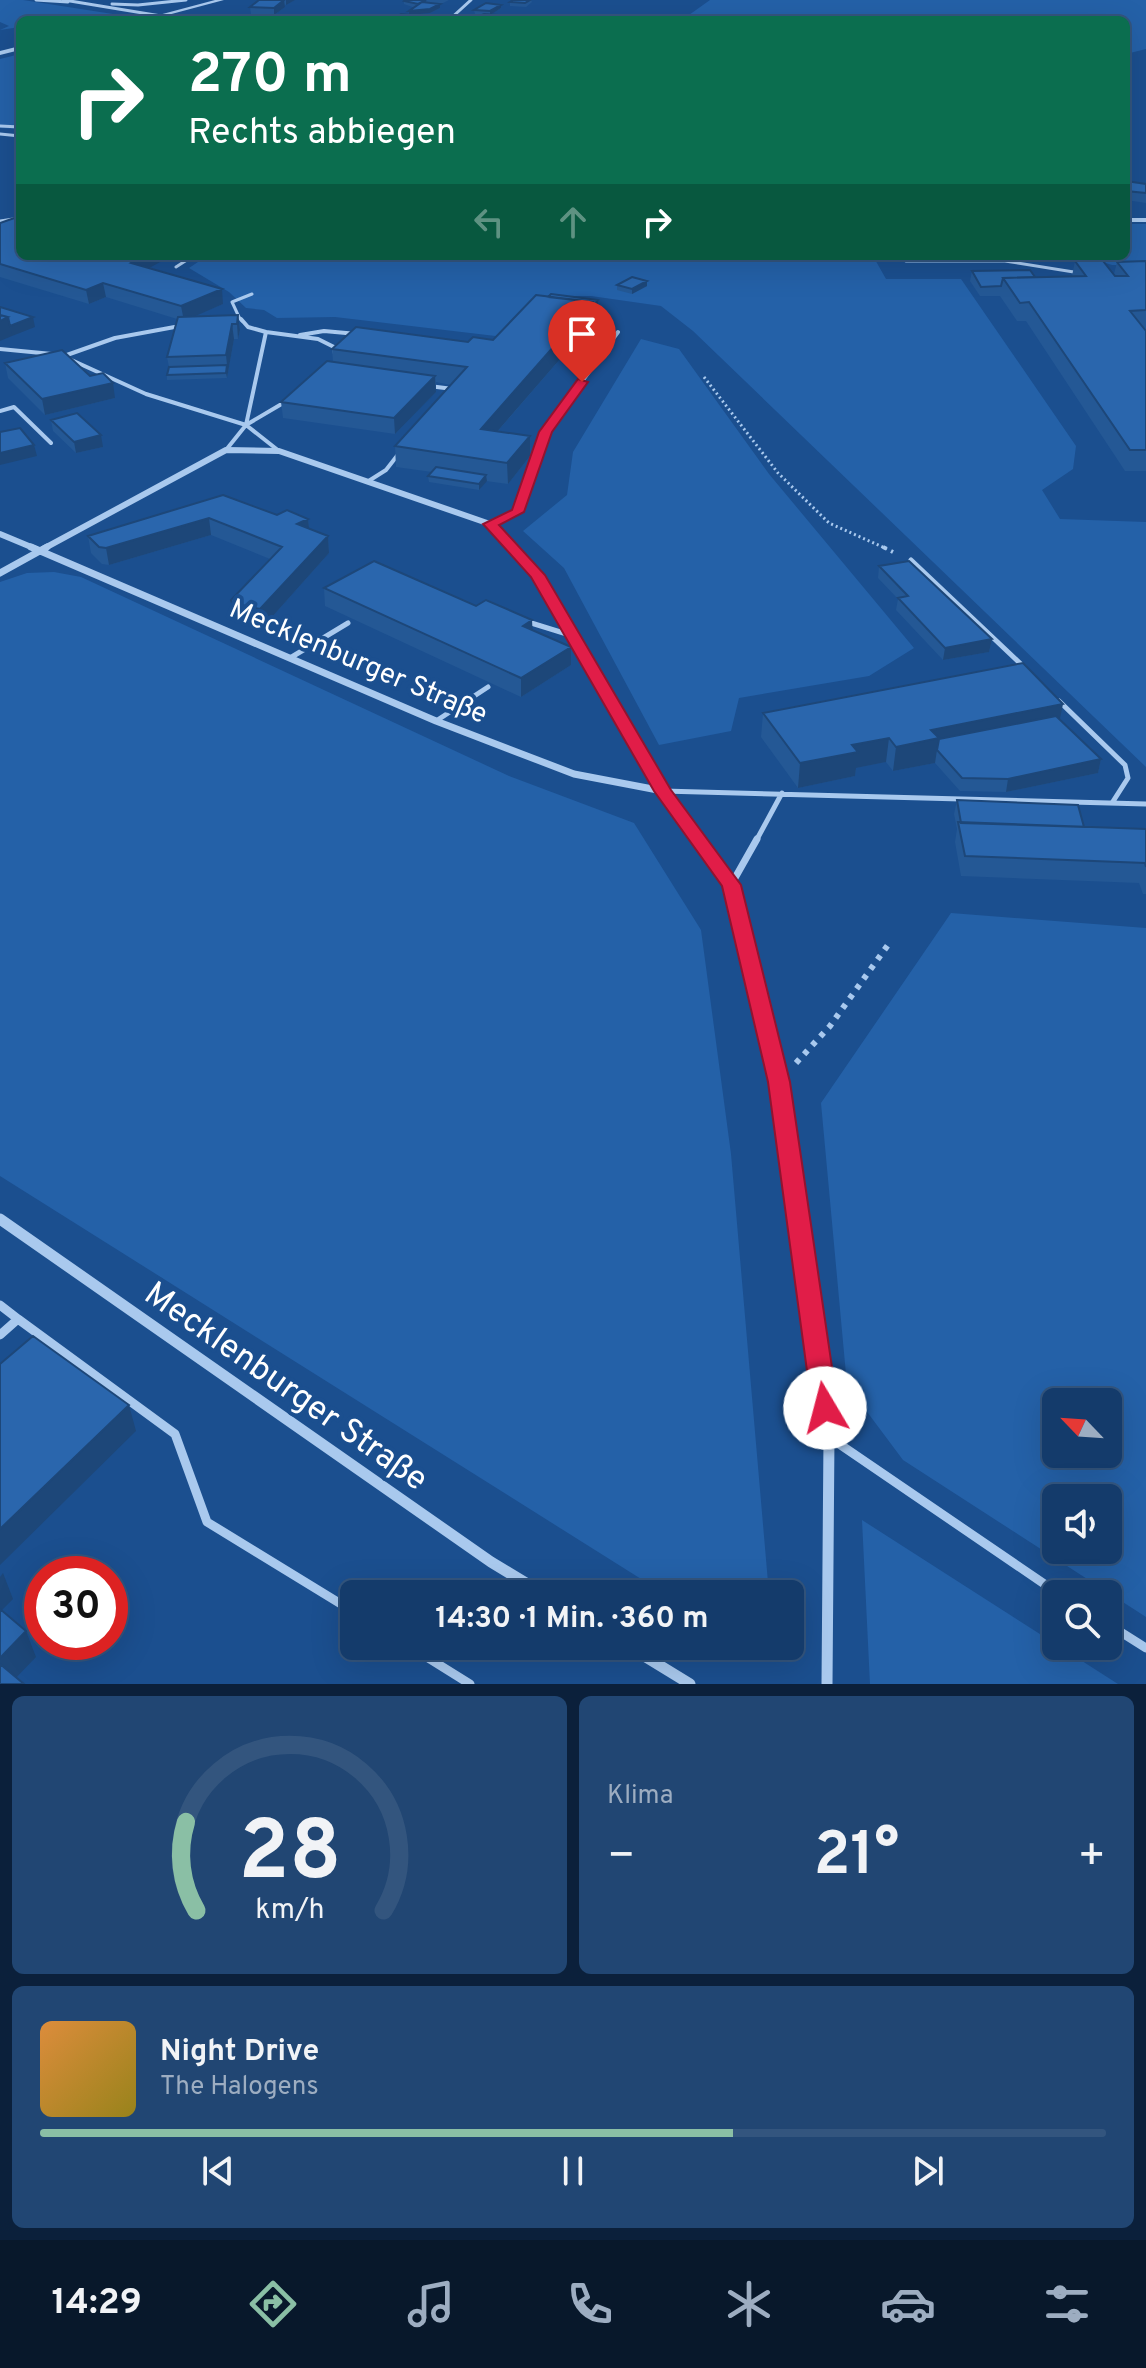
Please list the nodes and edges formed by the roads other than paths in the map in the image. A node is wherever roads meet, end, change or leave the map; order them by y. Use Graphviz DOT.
graph roads {
  1 [pos="36,0"];
  2 [pos="64,0"];
  3 [pos="127,0"];
  4 [pos="186,0"];
  5 [pos="221,0"];
  6 [pos="471,0"];
  7 [pos="73,1"];
  8 [pos="112,4"];
  9 [pos="100,6"];
  10 [pos="161,16"];
  11 [pos="453,16"];
  12 [pos="187,260"];
  13 [pos="906,261"];
  14 [pos="176,267"];
  15 [pos="1062,277"];
  16 [pos="252,294"];
  17 [pos="239,317"];
  18 [pos="223,319"];
  19 [pos="192,324"];
  20 [pos="266,332"];
  21 [pos="618,332"];
  22 [pos="366,334"];
  23 [pos="297,336"];
  24 [pos="0,349"];
  25 [pos="64,356"];
  26 [pos="329,364"];
  27 [pos="424,385"];
  28 [pos="289,398"];
  29 [pos="445,400"];
  30 [pos="0,411"];
  31 [pos="246,425"];
  32 [pos="51,443"];
  33 [pos="226,450"];
  34 [pos="402,450"];
  35 [pos="279,451"];
  36 [pos="367,482"];
  37 [pos="490,524"];
  38 [pos="0,534"];
  39 [pos="43,552"];
  40 [pos="911,560"];
  41 [pos="0,573"];
  42 [pos="525,621"];
  43 [pos="348,623"];
  44 [pos="570,635"];
  45 [pos="290,658"];
  46 [pos="1035,678"];
  47 [pos="488,687"];
  48 [pos="1057,700"];
  49 [pos="436,721"];
  50 [pos="663,791"];
  51 [pos="782,793"];
  52 [pos="1112,803"];
  53 [pos="1146,804"];
  54 [pos="731,885"];
  55 [pos="0,1219"];
  56 [pos="0,1305"];
  57 [pos="18,1319"];
  58 [pos="0,1335"];
  59 [pos="829,1437"];
  60 [pos="521,1580"];
  61 [pos="1042,1582"];
  62 [pos="340,1603"];
  63 [pos="1122,1633"];
  64 [pos="1146,1648"];
  65 [pos="431,1660"];
  66 [pos="651,1660"];
  67 [pos="470,1684"];
  68 [pos="690,1684"];
  69 [pos="827,1684"];
  1 -- 7 [label="lane"];
  2 -- 7 [label="lane"];
  3 -- 8 [label="lane"];
  4 -- 8 [label="lane"];
  5 -- 10 [label="street"];
  6 -- 11 [label="street"];
  7 -- 9 [label="lane"];
  8 -- 9 [label="lane"];
  9 -- 10 [label="lane"];
  12 -- 14 [label="lane"];
  13 -- 15 [label="lane"];
  16 -- 17 [label="lane"];
  17 -- 18 [label="lane"];
  17 -- 20 [label="lane"];
  19 -- 25 [label="lane"];
  20 -- 23 [label="lane"];
  20 -- 31 [label="lane"];
  21 -- 37 [label="lane"];
  22 -- 23 [label="lane"];
  23 -- 26 [label="lane"];
  24 -- 25 [label="lane"];
  25 -- 31 [label="lane"];
  27 -- 29 [label="lane"];
  28 -- 31 [label="lane"];
  30 -- 32 [label="lane"];
  31 -- 33 [label="lane"];
  31 -- 35 [label="lane"];
  33 -- 35 [label="street"];
  33 -- 39 [label="street"];
  34 -- 36 [label="lane"];
  35 -- 36 [label="street"];
  36 -- 37 [label="street"];
  37 -- 44 [label="street"];
  38 -- 39 [label="street, Mecklenburger Straße"];
  39 -- 41 [label="street"];
  39 -- 45 [label="street, Mecklenburger Straße"];
  40 -- 46 [label="lane"];
  42 -- 44 [label="lane"];
  43 -- 45 [label="lane"];
  44 -- 50 [label="street"];
  45 -- 49 [label="street, Mecklenburger Straße"];
  47 -- 49 [label="lane"];
  48 -- 52 [label="lane"];
  49 -- 50 [label="street, Mecklenburger Straße"];
  50 -- 51 [label="lane"];
  50 -- 54 [label="street"];
  51 -- 52 [label="lane"];
  51 -- 54 [label="lane"];
  52 -- 53 [label="lane"];
  54 -- 59 [label="street"];
  55 -- 60 [label="street, Mecklenburger Straße"];
  56 -- 57 [label="lane"];
  57 -- 58 [label="lane"];
  57 -- 62 [label="lane"];
  59 -- 61 [label="lane"];
  59 -- 69 [label="street"];
  63 -- 64 [label="lane"];
  65 -- 67 [label="lane"];
  66 -- 68 [label="street"];
}
